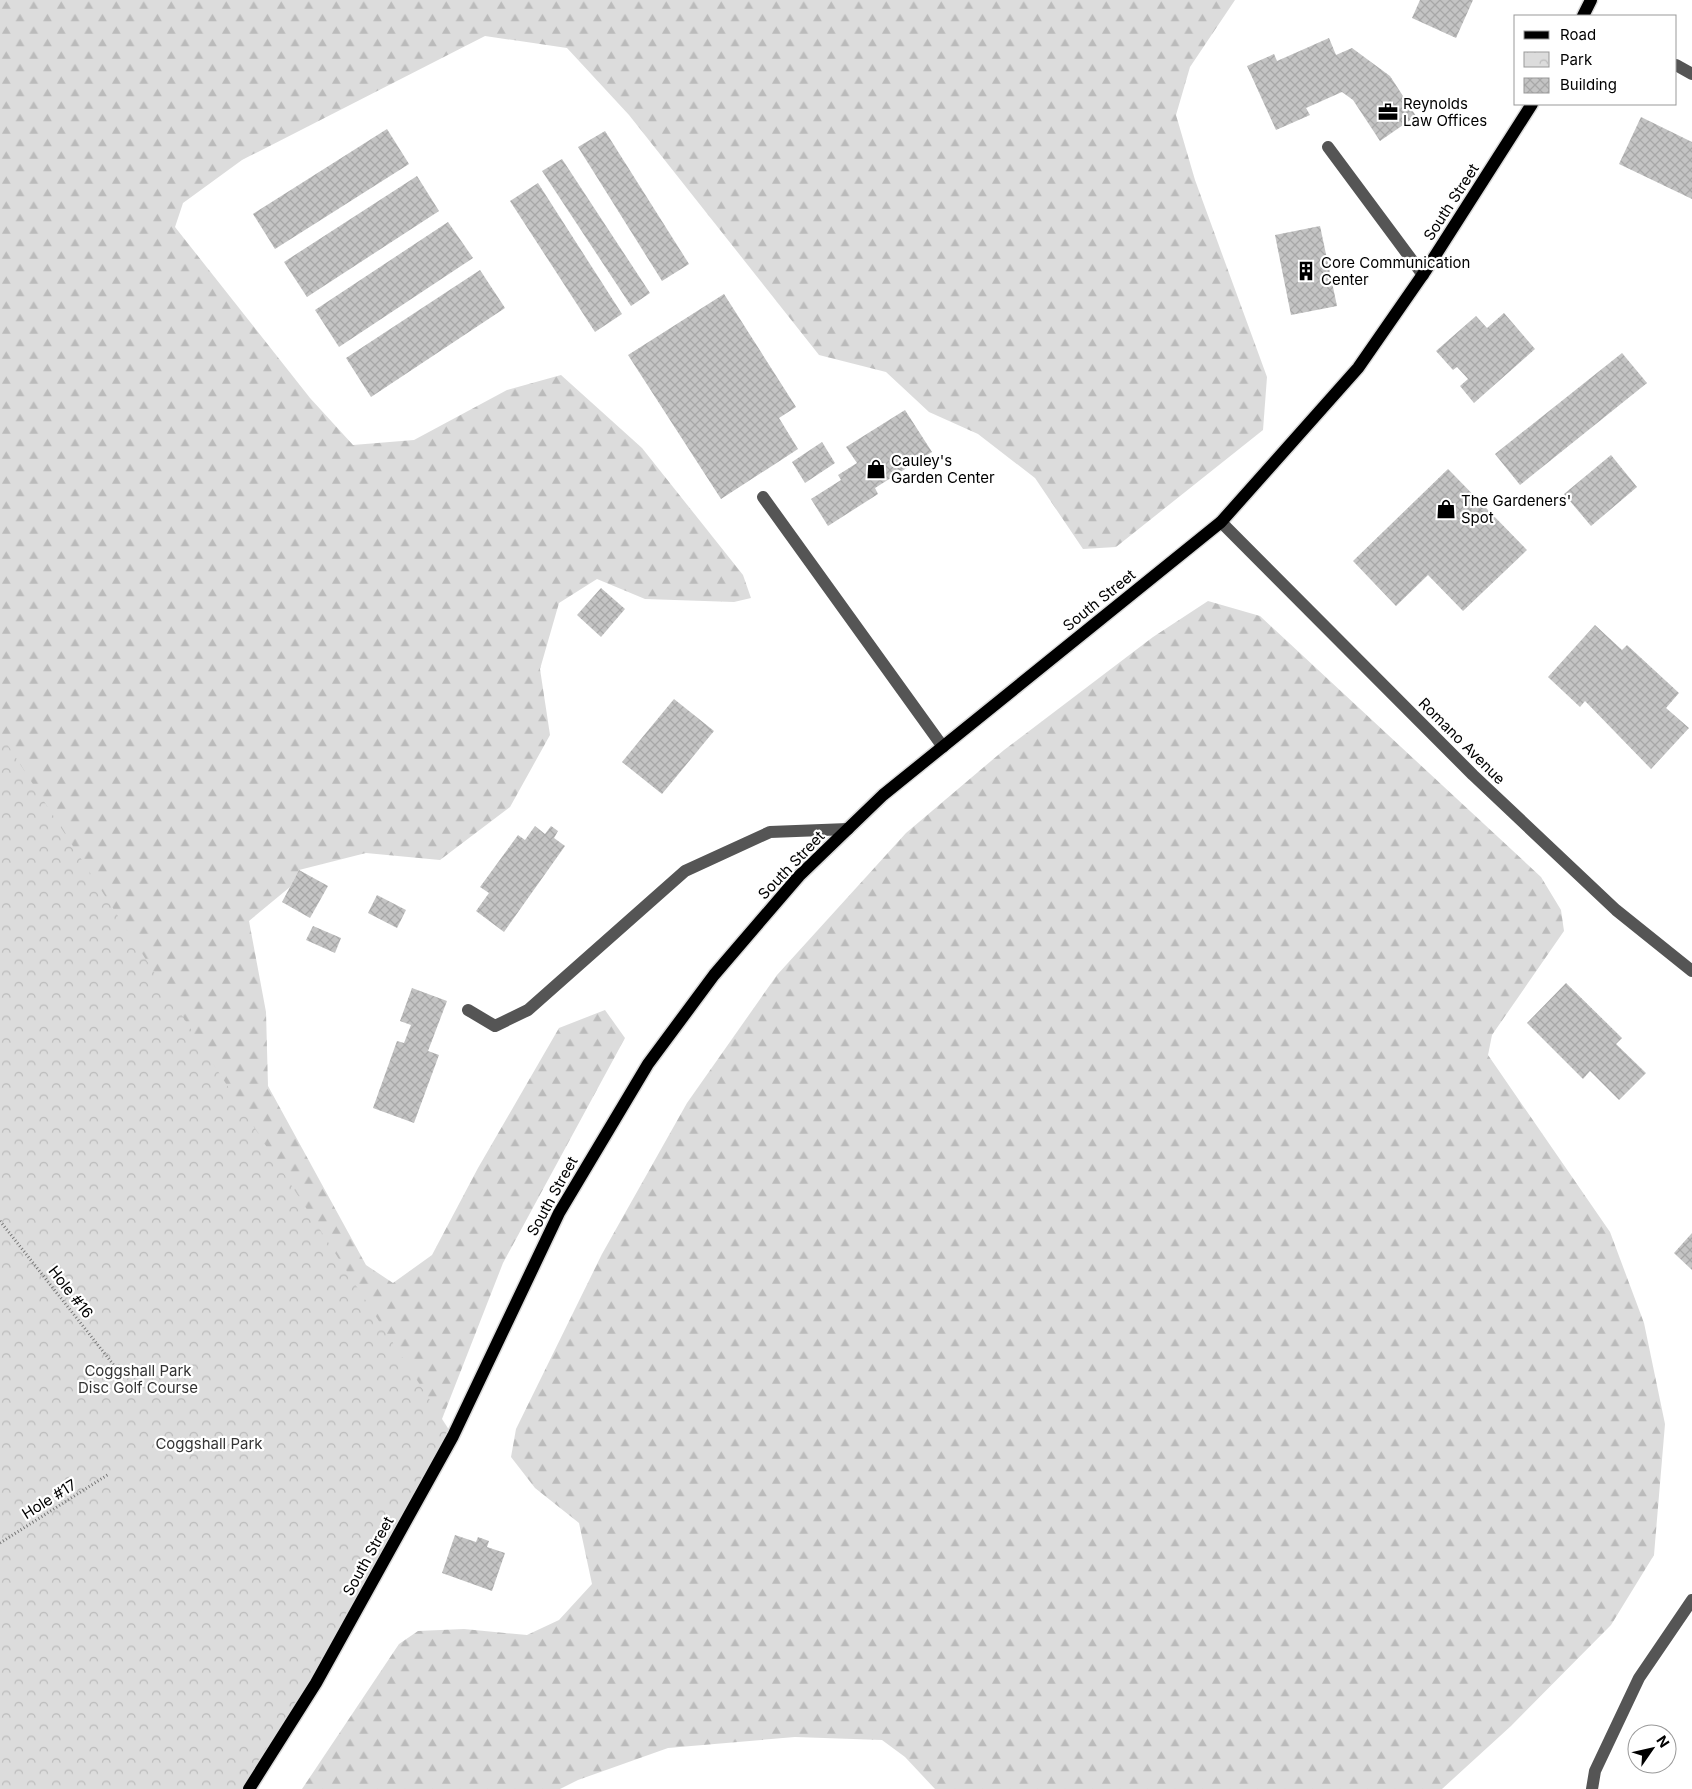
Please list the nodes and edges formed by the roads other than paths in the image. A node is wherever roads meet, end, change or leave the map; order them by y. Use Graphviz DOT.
graph roads {
  1 [pos="1591,0"];
  2 [pos="1586,15"];
  3 [pos="1677,66"];
  4 [pos="1692,74"];
  5 [pos="1531,105"];
  6 [pos="1328,147"];
  7 [pos="1422,275"];
  8 [pos="763,497"];
  9 [pos="1221,522"];
  10 [pos="943,747"];
  11 [pos="848,829"];
  12 [pos="1692,971"];
  13 [pos="468,1010"];
  14 [pos="1692,1600"];
  15 [pos="249,1789"];
  16 [pos="1592,1789"];
  1 -- 2 [label="main road"];
  3 -- 4 [label="street"];
  5 -- 7 [label="main road, South Street"];
  6 -- 7 [label="street"];
  7 -- 9 [label="main road, South Street"];
  8 -- 10 [label="street"];
  9 -- 10 [label="main road, South Street"];
  9 -- 12 [label="street, Romano Avenue"];
  10 -- 11 [label="main road, South Street"];
  11 -- 13 [label="street"];
  11 -- 15 [label="main road, South Street"];
  14 -- 16 [label="street"];
}
